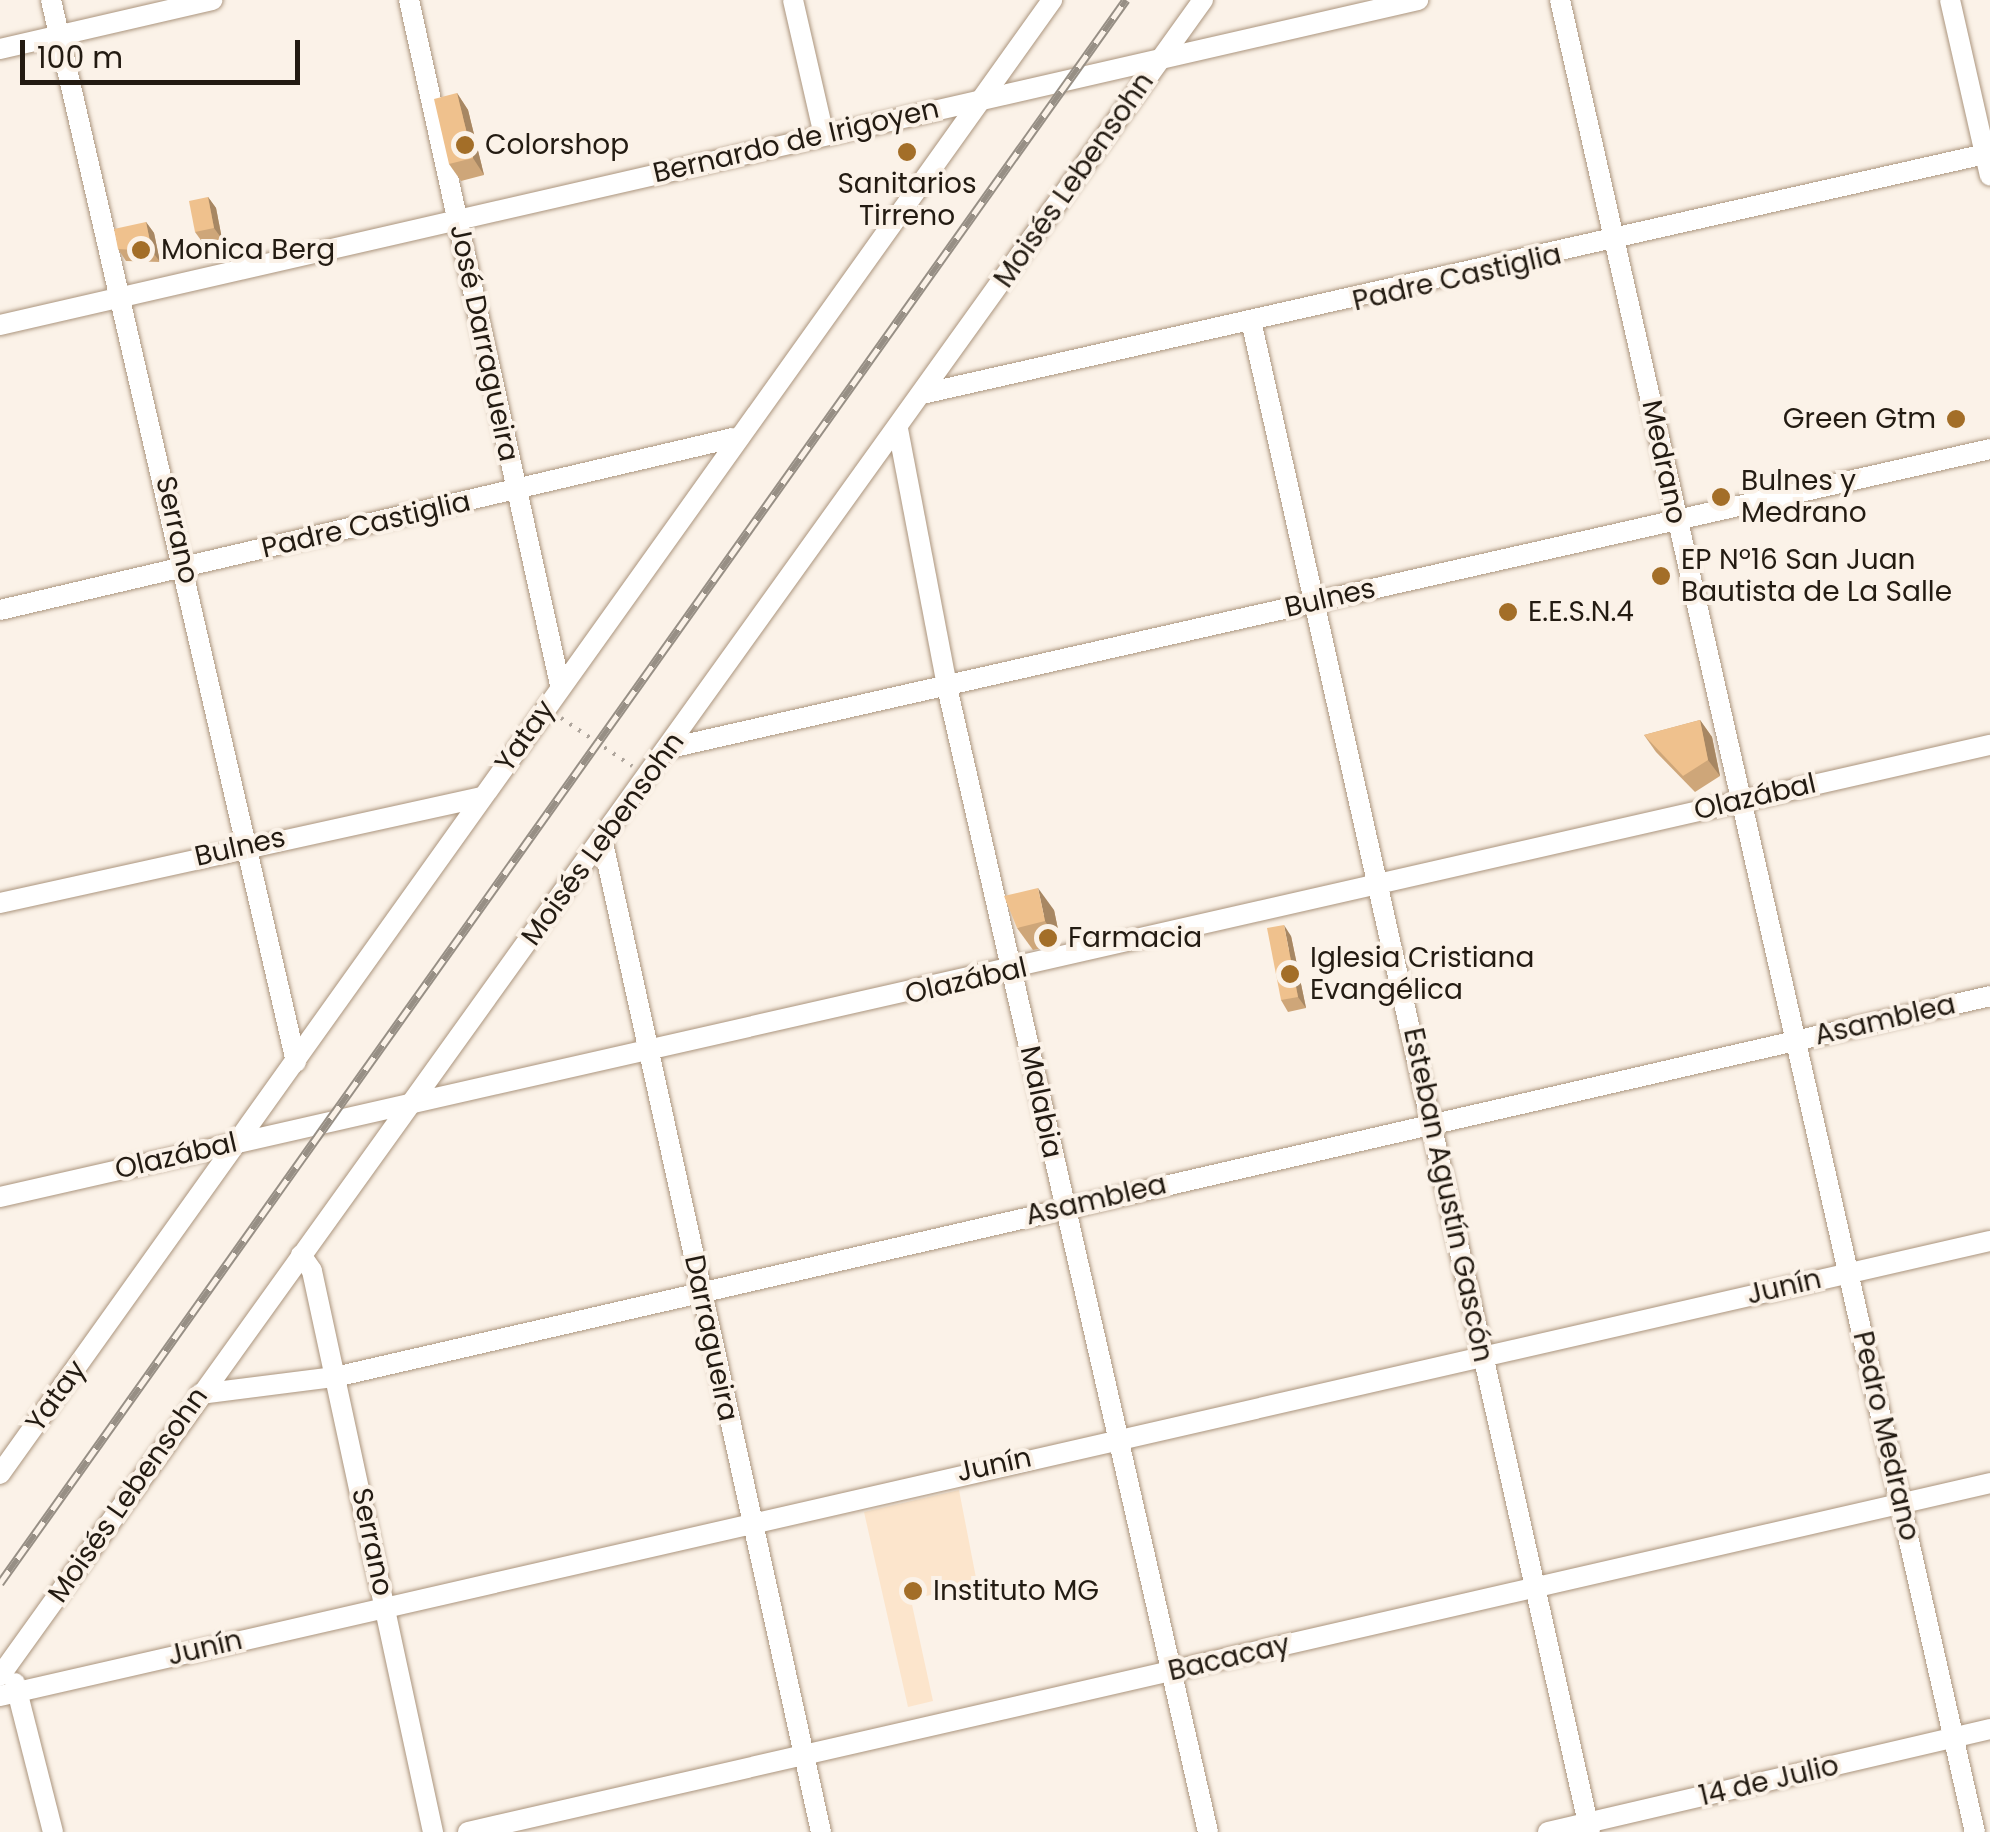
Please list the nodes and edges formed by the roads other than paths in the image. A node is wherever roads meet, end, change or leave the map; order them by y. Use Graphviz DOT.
graph roads {
  1 [pos="50,0"];
  2 [pos="212,0"];
  3 [pos="409,0"];
  4 [pos="792,0"];
  5 [pos="1052,0"];
  6 [pos="1203,0"];
  7 [pos="1418,0"];
  8 [pos="1560,0"];
  9 [pos="1950,0"];
  10 [pos="58,36"];
  11 [pos="0,49"];
  12 [pos="1162,55"];
  13 [pos="975,99"];
  14 [pos="824,136"];
  15 [pos="1987,153"];
  16 [pos="1990,176"];
  17 [pos="458,220"];
  18 [pos="1616,242"];
  19 [pos="123,296"];
  20 [pos="0,325"];
  21 [pos="1252,325"];
  22 [pos="922,394"];
  23 [pos="898,430"];
  24 [pos="732,438"];
  25 [pos="1990,449"];
  26 [pos="516,490"];
  27 [pos="1676,519"];
  28 [pos="185,568"];
  29 [pos="1315,601"];
  30 [pos="0,610"];
  31 [pos="560,685"];
  32 [pos="947,687"];
  33 [pos="1990,744"];
  34 [pos="670,748"];
  35 [pos="481,797"];
  36 [pos="1743,799"];
  37 [pos="603,843"];
  38 [pos="250,845"];
  39 [pos="1379,885"];
  40 [pos="0,902"];
  41 [pos="1012,971"];
  42 [pos="1990,996"];
  43 [pos="1795,1041"];
  44 [pos="646,1052"];
  45 [pos="296,1062"];
  46 [pos="405,1106"];
  47 [pos="1432,1122"];
  48 [pos="240,1141"];
  49 [pos="0,1198"];
  50 [pos="1064,1208"];
  51 [pos="1990,1241"];
  52 [pos="301,1256"];
  53 [pos="1848,1273"];
  54 [pos="701,1286"];
  55 [pos="1483,1357"];
  56 [pos="336,1377"];
  57 [pos="200,1394"];
  58 [pos="1117,1438"];
  59 [pos="0,1474"];
  60 [pos="1990,1483"];
  61 [pos="1902,1502"];
  62 [pos="750,1518"];
  63 [pos="1535,1588"];
  64 [pos="386,1605"];
  65 [pos="5,1669"];
  66 [pos="1172,1672"];
  67 [pos="8,1694"];
  68 [pos="1990,1729"];
  69 [pos="1953,1738"];
  70 [pos="804,1756"];
  71 [pos="1589,1827"];
  72 [pos="53,1832"];
  73 [pos="433,1832"];
  74 [pos="468,1832"];
  75 [pos="821,1832"];
  76 [pos="1208,1832"];
  77 [pos="1548,1832"];
  78 [pos="1975,1832"];
  1 -- 10 [label="street, Serrano"];
  2 -- 10 [label="street"];
  3 -- 17 [label="street, José Darragueira"];
  4 -- 14 [label="street"];
  5 -- 13 [label="street, Yatay"];
  6 -- 12 [label="street, Moisés Lebensohn"];
  7 -- 12 [label="street, Bernardo de Irigoyen"];
  8 -- 18 [label="street, Medrano"];
  9 -- 15 [label="street"];
  10 -- 11 [label="street"];
  10 -- 19 [label="street, Serrano"];
  12 -- 13 [label="street, Bernardo de Irigoyen"];
  12 -- 22 [label="street, Moisés Lebensohn"];
  13 -- 14 [label="street, Bernardo de Irigoyen"];
  13 -- 24 [label="street, Yatay"];
  14 -- 17 [label="street, Bernardo de Irigoyen"];
  15 -- 16 [label="street"];
  15 -- 18 [label="street, Padre Castiglia"];
  17 -- 19 [label="street, Bernardo de Irigoyen"];
  17 -- 26 [label="street, José Darragueira"];
  18 -- 21 [label="street, Padre Castiglia"];
  18 -- 27 [label="street, Medrano"];
  19 -- 20 [label="street, Bernardo de Irigoyen"];
  19 -- 28 [label="street, Serrano"];
  21 -- 22 [label="street, Padre Castiglia"];
  21 -- 29 [label="street, Esteban Agustín Gascón"];
  22 -- 23 [label="street, Moisés Lebensohn"];
  23 -- 32 [label="street, Malabia"];
  23 -- 34 [label="street, Moisés Lebensohn"];
  24 -- 26 [label="street, Padre Castiglia"];
  24 -- 31 [label="street, Yatay"];
  25 -- 27 [label="street, Bulnes"];
  26 -- 28 [label="street, Padre Castiglia"];
  26 -- 31 [label="street, José Darragueira"];
  27 -- 29 [label="street, Bulnes"];
  27 -- 36 [label="street, Medrano"];
  28 -- 30 [label="street, Padre Castiglia"];
  28 -- 38 [label="street, Serrano"];
  29 -- 32 [label="street, Bulnes"];
  29 -- 39 [label="street, Esteban Agustín Gascón"];
  31 -- 35 [label="street, Yatay"];
  32 -- 34 [label="street, Bulnes"];
  32 -- 41 [label="street, Malabia"];
  33 -- 36 [label="street, Olazábal"];
  34 -- 37 [label="street, Moisés Lebensohn"];
  35 -- 38 [label="street, Bulnes"];
  35 -- 45 [label="street, Yatay"];
  36 -- 39 [label="street, Olazábal"];
  36 -- 43 [label="street, Medrano"];
  37 -- 44 [label="street, Darragueira"];
  37 -- 46 [label="street, Moisés Lebensohn"];
  38 -- 40 [label="street, Bulnes"];
  38 -- 45 [label="street, Serrano"];
  39 -- 41 [label="street, Olazábal"];
  39 -- 47 [label="street, Esteban Agustín Gascón"];
  41 -- 44 [label="street, Olazábal"];
  41 -- 50 [label="street, Malabia"];
  42 -- 43 [label="street, Asamblea"];
  43 -- 47 [label="street, Asamblea"];
  43 -- 53 [label="street, Pedro Medrano"];
  44 -- 46 [label="street, Olazábal"];
  44 -- 54 [label="street, Darragueira"];
  45 -- 48 [label="street, Yatay"];
  46 -- 48 [label="street, Olazábal"];
  46 -- 52 [label="street, Moisés Lebensohn"];
  47 -- 50 [label="street, Asamblea"];
  47 -- 55 [label="street, Esteban Agustín Gascón"];
  48 -- 49 [label="street, Olazábal"];
  48 -- 59 [label="street, Yatay"];
  50 -- 54 [label="street, Asamblea"];
  50 -- 58 [label="street, Malabia"];
  51 -- 53 [label="street, Junín"];
  52 -- 56 [label="street, Serrano"];
  52 -- 57 [label="street, Moisés Lebensohn"];
  53 -- 55 [label="street, Junín"];
  53 -- 61 [label="street, Pedro Medrano"];
  54 -- 56 [label="street, Asamblea"];
  54 -- 62 [label="street, Darragueira"];
  55 -- 58 [label="street, Junín"];
  55 -- 63 [label="street, Esteban Agustín Gascón"];
  56 -- 57 [label="street, Asamblea"];
  56 -- 64 [label="street, Serrano"];
  57 -- 65 [label="street, Moisés Lebensohn"];
  58 -- 62 [label="street, Junín"];
  58 -- 66 [label="street, Malabia"];
  60 -- 61 [label="street, Bacacay"];
  61 -- 63 [label="street, Bacacay"];
  61 -- 69 [label="street, Pedro Medrano"];
  62 -- 64 [label="street, Junín"];
  62 -- 70 [label="street, Darragueira"];
  63 -- 66 [label="street, Bacacay"];
  63 -- 71 [label="street, Esteban Agustín Gascón"];
  64 -- 67 [label="street, Junín"];
  64 -- 73 [label="street, Serrano"];
  65 -- 67 [label="street"];
  66 -- 70 [label="street, Bacacay"];
  66 -- 76 [label="street, Malabia"];
  67 -- 72 [label="street"];
  68 -- 69 [label="street, 14 de Julio"];
  69 -- 71 [label="street, 14 de Julio"];
  69 -- 78 [label="street, Pedro Medrano"];
  70 -- 74 [label="street, Bacacay"];
  70 -- 75 [label="street, Darragueira"];
  71 -- 77 [label="street, 14 de Julio"];
}
